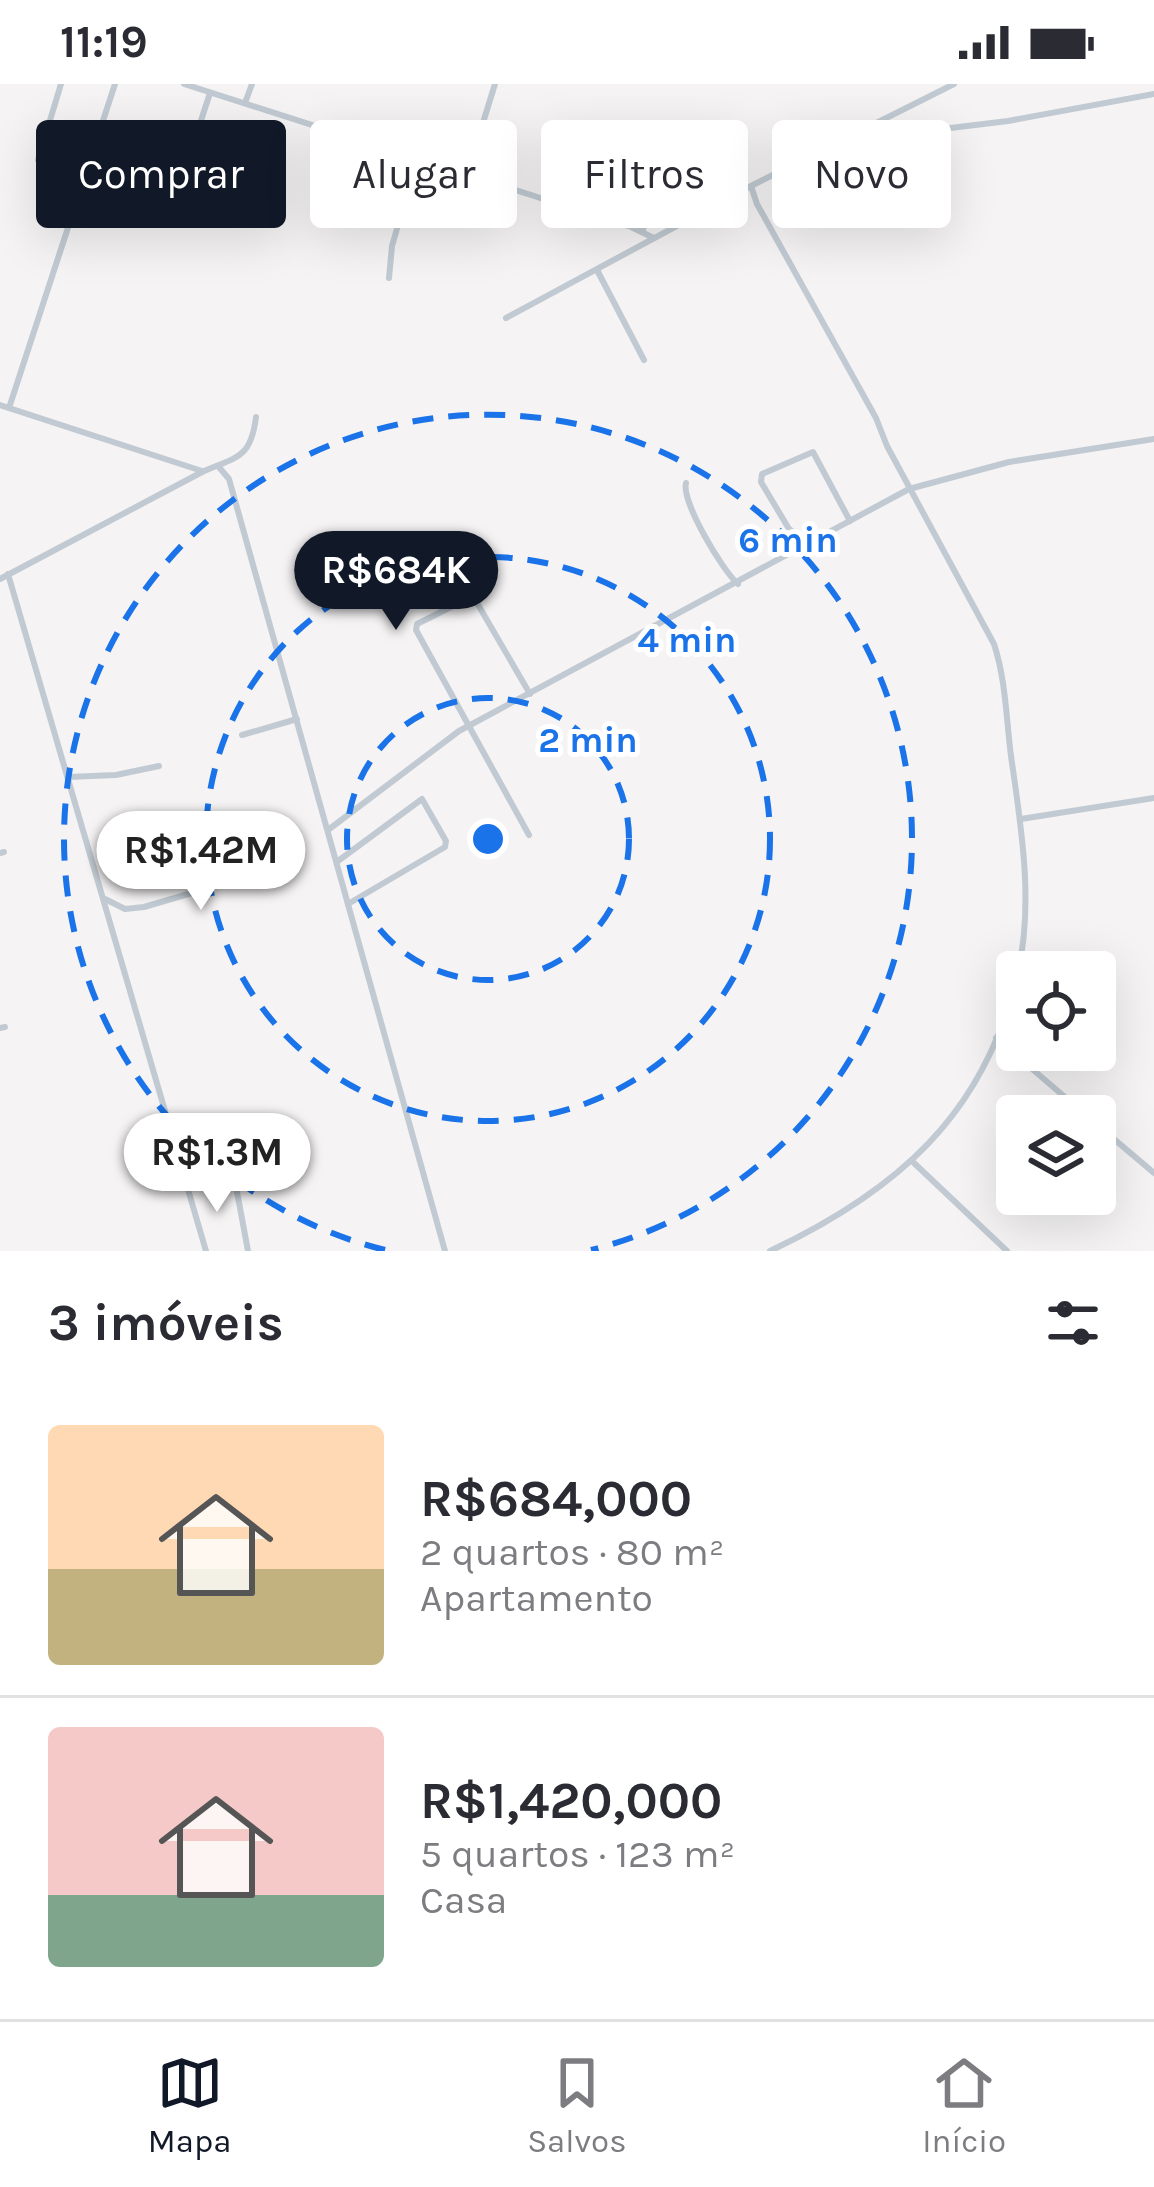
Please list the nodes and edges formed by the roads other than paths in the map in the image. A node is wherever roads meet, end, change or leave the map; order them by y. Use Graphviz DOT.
graph roads {
  1 [pos="61,84"];
  2 [pos="115,84"];
  3 [pos="184,84"];
  4 [pos="252,84"];
  5 [pos="495,84"];
  6 [pos="954,84"];
  7 [pos="210,93"];
  8 [pos="1154,94"];
  9 [pos="245,103"];
  10 [pos="50,120"];
  11 [pos="201,120"];
  12 [pos="484,120"];
  13 [pos="884,120"];
  14 [pos="310,124"];
  15 [pos="951,128"];
  16 [pos="772,176"];
  17 [pos="751,186"];
  18 [pos="517,190"];
  19 [pos="397,228"];
  20 [pos="643,228"];
  21 [pos="642,231"];
  22 [pos="655,238"];
  23 [pos="597,270"];
  24 [pos="389,278"];
  25 [pos="506,318"];
  26 [pos="644,360"];
  27 [pos="5,407"];
  28 [pos="256,417"];
  29 [pos="1154,440"];
  30 [pos="218,466"];
  31 [pos="204,471"];
  32 [pos="686,483"];
  33 [pos="909,489"];
  34 [pos="850,521"];
  35 [pos="810,544"];
  36 [pos="4,576"];
  37 [pos="738,584"];
  38 [pos="530,694"];
  39 [pos="297,719"];
  40 [pos="469,726"];
  41 [pos="242,735"];
  42 [pos="159,766"];
  43 [pos="68,777"];
  44 [pos="1154,798"];
  45 [pos="1021,819"];
  46 [pos="328,830"];
  47 [pos="529,835"];
  48 [pos="297,862"];
  49 [pos="337,862"];
  50 [pos="104,898"];
  51 [pos="348,904"];
  52 [pos="1020,951"];
  53 [pos="996,1038"];
  54 [pos="1034,1071"];
  55 [pos="1062,1095"];
  56 [pos="1116,1140"];
  57 [pos="913,1162"];
  58 [pos="227,1166"];
  59 [pos="1152,1169"];
  60 [pos="206,1251"];
  61 [pos="248,1251"];
  62 [pos="445,1251"];
  63 [pos="770,1251"];
  64 [pos="1007,1251"];
  1 -- 10 [label="street"];
  2 -- 27 [label="street"];
  3 -- 7 [label="street"];
  4 -- 9 [label="street"];
  5 -- 12 [label="street"];
  6 -- 13 [label="street"];
  7 -- 9 [label="street"];
  7 -- 11 [label="street"];
  8 -- 15 [label="street"];
  9 -- 14 [label="street"];
  16 -- 17 [label="street"];
  17 -- 22 [label="street"];
  17 -- 33 [label="street"];
  18 -- 21 [label="street"];
  19 -- 24 [label="street"];
  20 -- 21 [label="street"];
  21 -- 22 [label="street"];
  22 -- 23 [label="street"];
  23 -- 25 [label="street"];
  23 -- 26 [label="street"];
  27 -- 31 [label="street"];
  28 -- 30 [label="street"];
  29 -- 33 [label="street"];
  30 -- 31 [label="street"];
  30 -- 39 [label="street"];
  31 -- 36 [label="street"];
  32 -- 37 [label="street"];
  33 -- 34 [label="street"];
  33 -- 45 [label="street"];
  34 -- 35 [label="street"];
  34 -- 35 [label="street"];
  35 -- 37 [label="street"];
  36 -- 43 [label="street"];
  37 -- 38 [label="street"];
  38 -- 40 [label="street"];
  38 -- 40 [label="street"];
  39 -- 41 [label="street"];
  39 -- 46 [label="street"];
  40 -- 46 [label="street"];
  40 -- 47 [label="street"];
  42 -- 43 [label="street"];
  43 -- 50 [label="street"];
  44 -- 45 [label="street"];
  45 -- 52 [label="street"];
  46 -- 49 [label="street"];
  48 -- 50 [label="street"];
  49 -- 51 [label="street"];
  49 -- 51 [label="street"];
  50 -- 60 [label="street"];
  51 -- 62 [label="street"];
  53 -- 57 [label="street"];
  54 -- 55 [label="street"];
  56 -- 59 [label="street"];
  57 -- 63 [label="street"];
  57 -- 64 [label="street"];
  58 -- 61 [label="street"];
}
